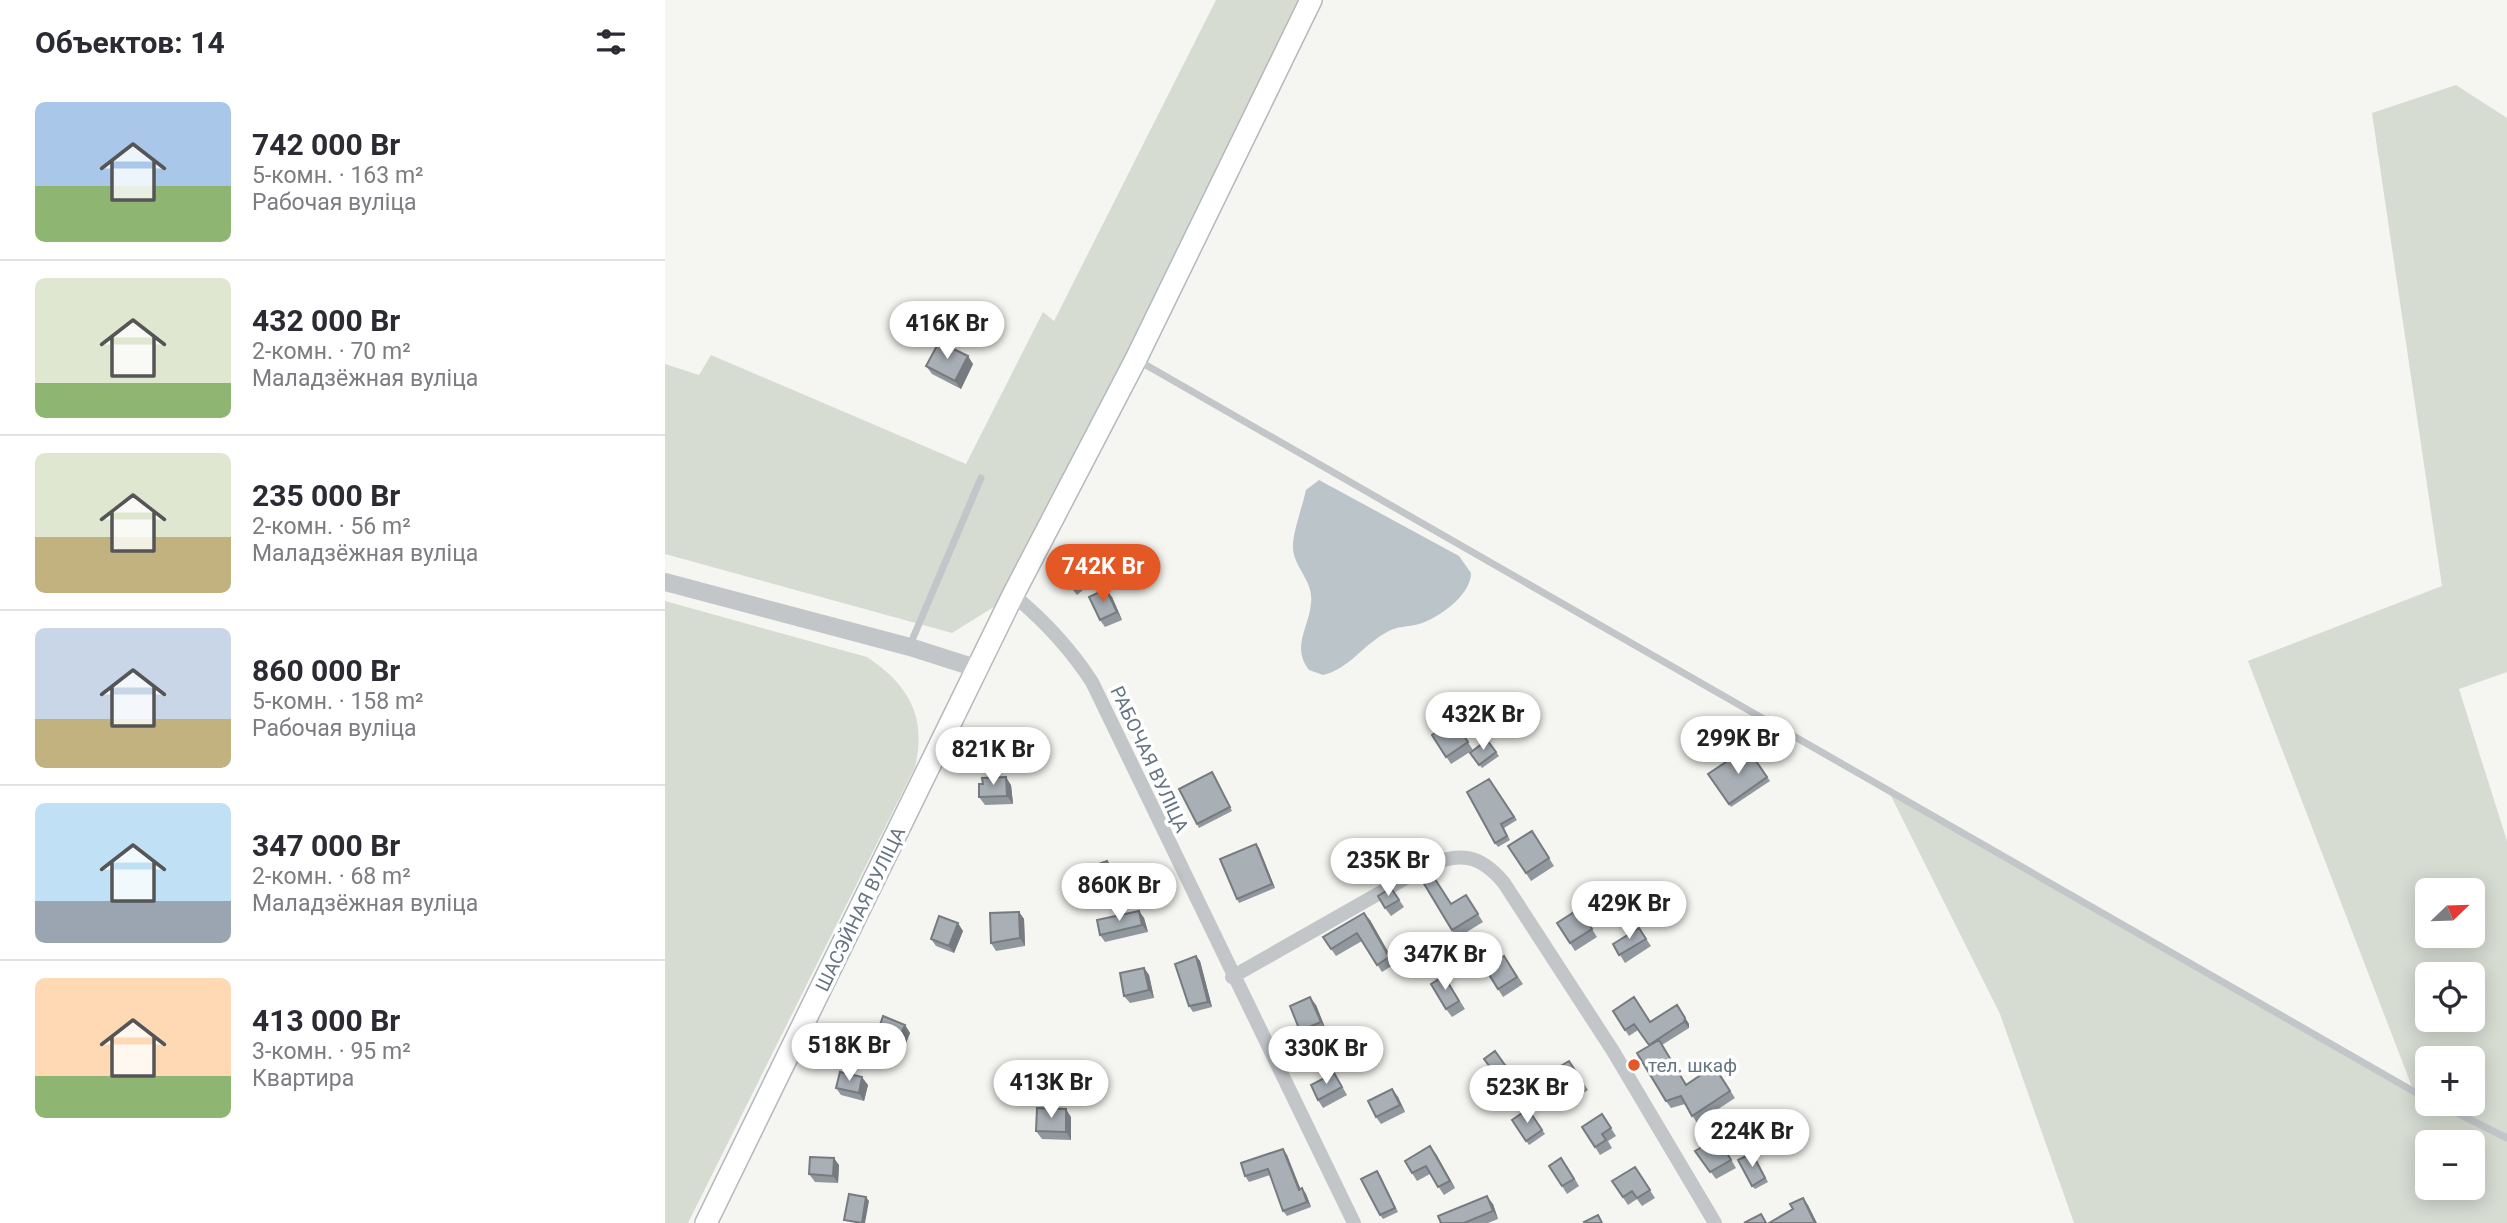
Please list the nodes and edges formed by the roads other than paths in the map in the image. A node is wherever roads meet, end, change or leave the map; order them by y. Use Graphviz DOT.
graph roads {
  1 [pos="1311,0"];
  2 [pos="1136,359"];
  3 [pos="981,478"];
  4 [pos="665,582"];
  5 [pos="1013,595"];
  6 [pos="909,647"];
  7 [pos="979,669"];
  8 [pos="1232,976"];
  9 [pos="2415,1091"];
  10 [pos="2463,1116"];
  11 [pos="2507,1138"];
  12 [pos="706,1223"];
  13 [pos="1354,1223"];
  14 [pos="1715,1223"];
  1 -- 2 [label="main road, ШАСЭЙНАЯ ВУЛІЦА"];
  2 -- 5 [label="main road, ШАСЭЙНАЯ ВУЛІЦА"];
  2 -- 9 [label="lane"];
  3 -- 6 [label="lane"];
  4 -- 6 [label="street"];
  5 -- 7 [label="main road, ШАСЭЙНАЯ ВУЛІЦА"];
  5 -- 8 [label="street, РАБОЧАЯ ВУЛІЦА"];
  6 -- 7 [label="street"];
  7 -- 12 [label="main road, ШАСЭЙНАЯ ВУЛІЦА"];
  8 -- 13 [label="street, РАБОЧАЯ ВУЛІЦА"];
  8 -- 14 [label="street"];
  10 -- 11 [label="lane"];
}
